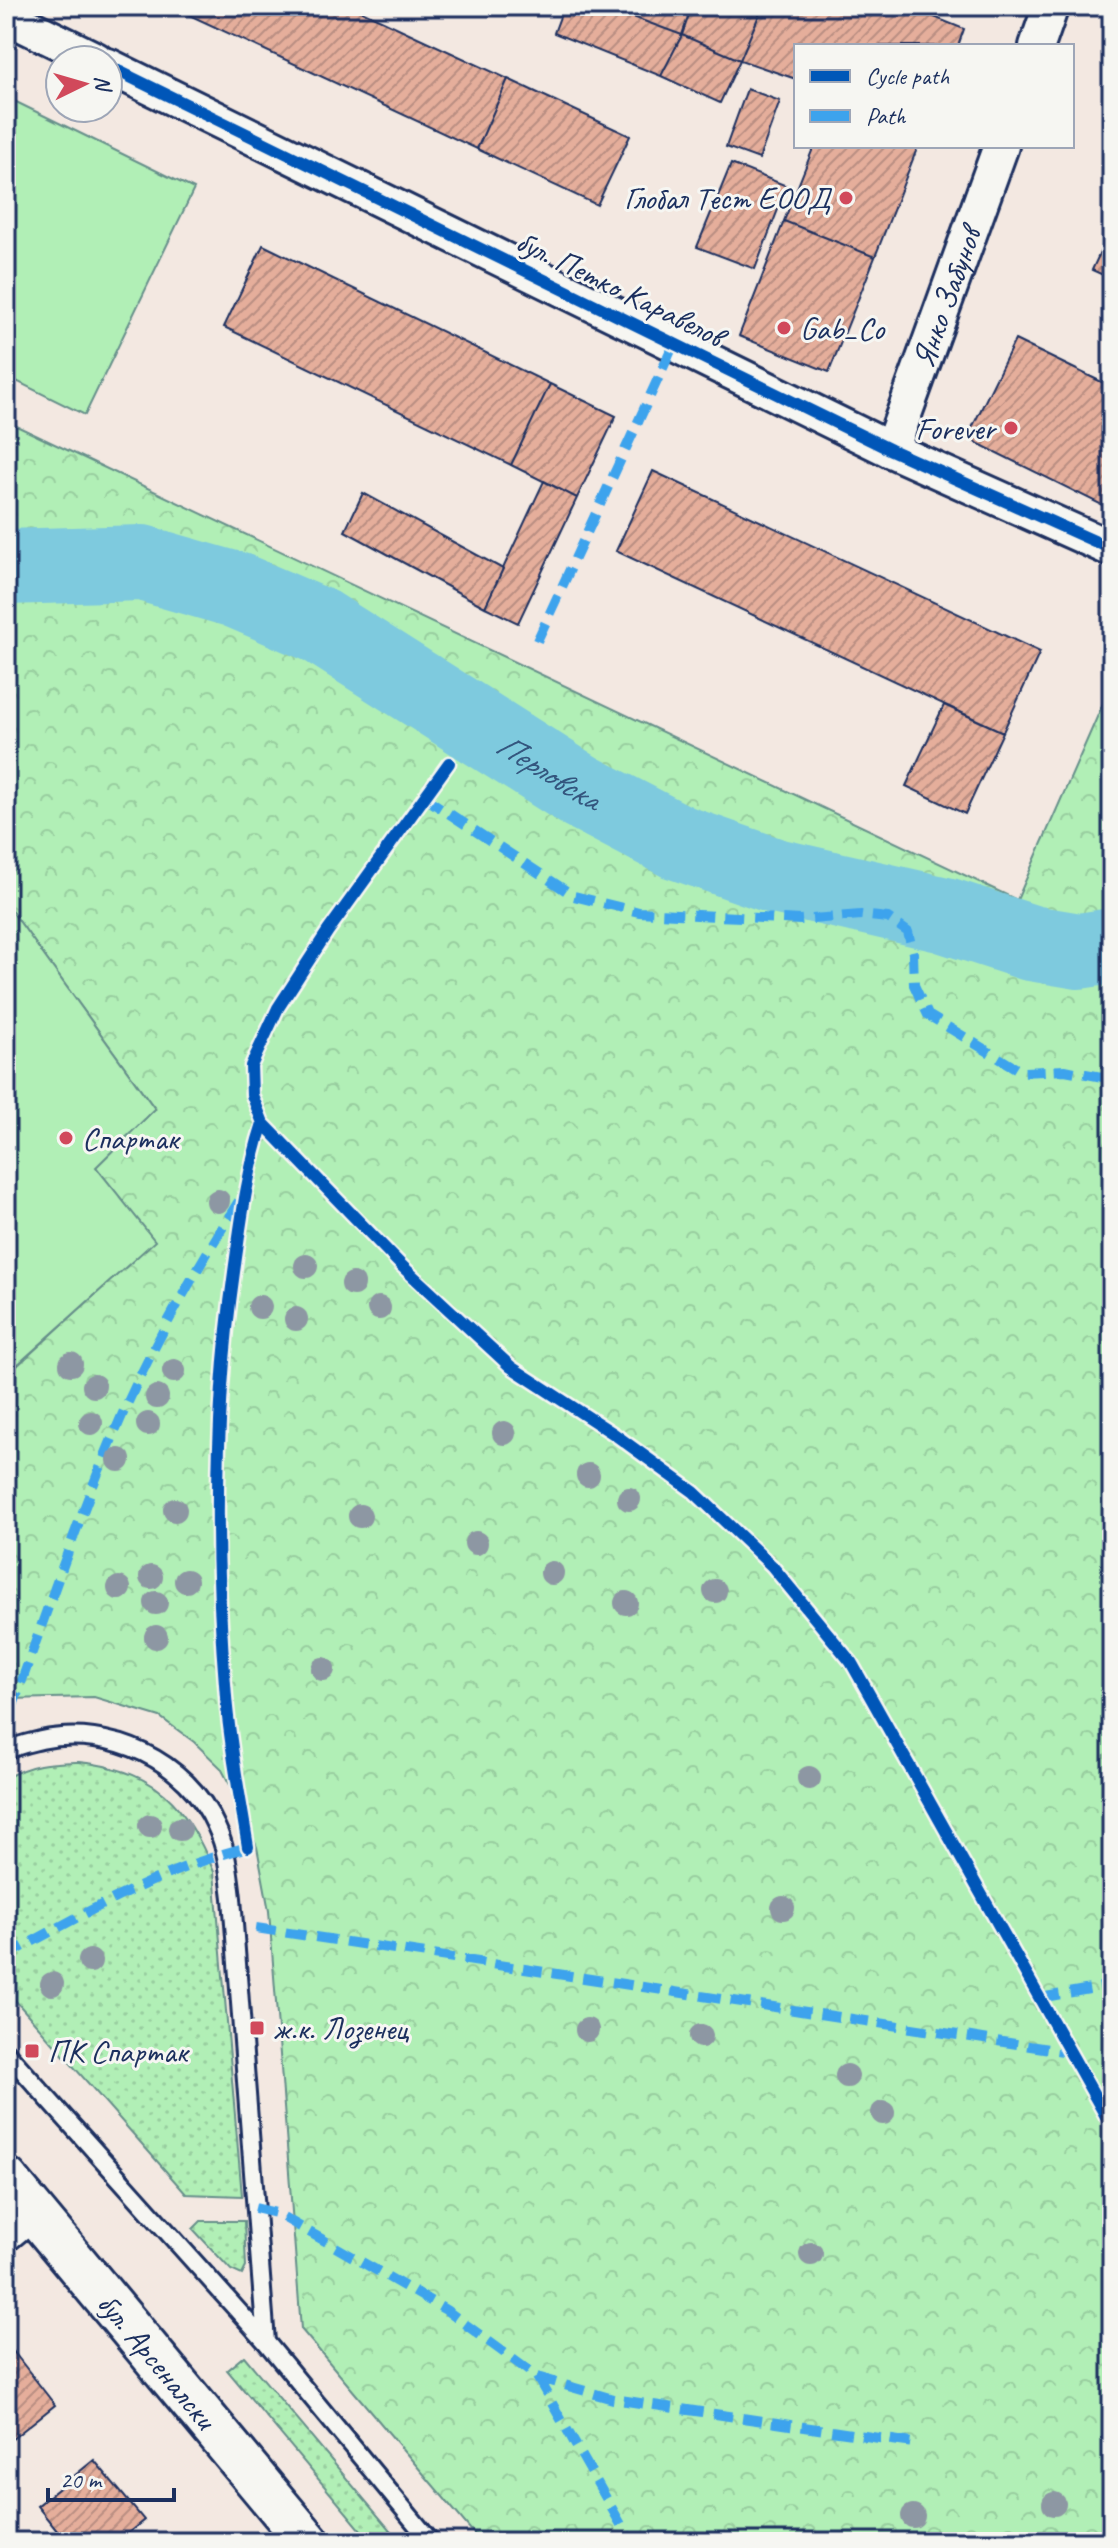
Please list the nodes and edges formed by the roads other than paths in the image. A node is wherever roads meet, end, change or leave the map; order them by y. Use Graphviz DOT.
graph roads {
  1 [pos="1042,9"];
  2 [pos="6,16"];
  3 [pos="63,44"];
  4 [pos="1037,44"];
  5 [pos="124,74"];
  6 [pos="1000,148"];
  7 [pos="891,450"];
  8 [pos="1112,549"];
  9 [pos="6,1751"];
  10 [pos="6,2052"];
  11 [pos="6,2179"];
  12 [pos="20,2222"];
  13 [pos="266,2342"];
  14 [pos="308,2542"];
  15 [pos="431,2542"];
  1 -- 4 [label="street"];
  2 -- 3 [label="street"];
  5 -- 7 [label="street, бул. Петко Каравелов"];
  6 -- 7 [label="street, Янко Забунов"];
  7 -- 8 [label="street, бул. Петко Каравелов"];
  9 -- 13 [label="lane"];
  10 -- 13 [label="lane"];
  11 -- 12 [label="street, бул. Арсеналски"];
  12 -- 14 [label="street, бул. Арсеналски"];
  13 -- 15 [label="lane"];
}
